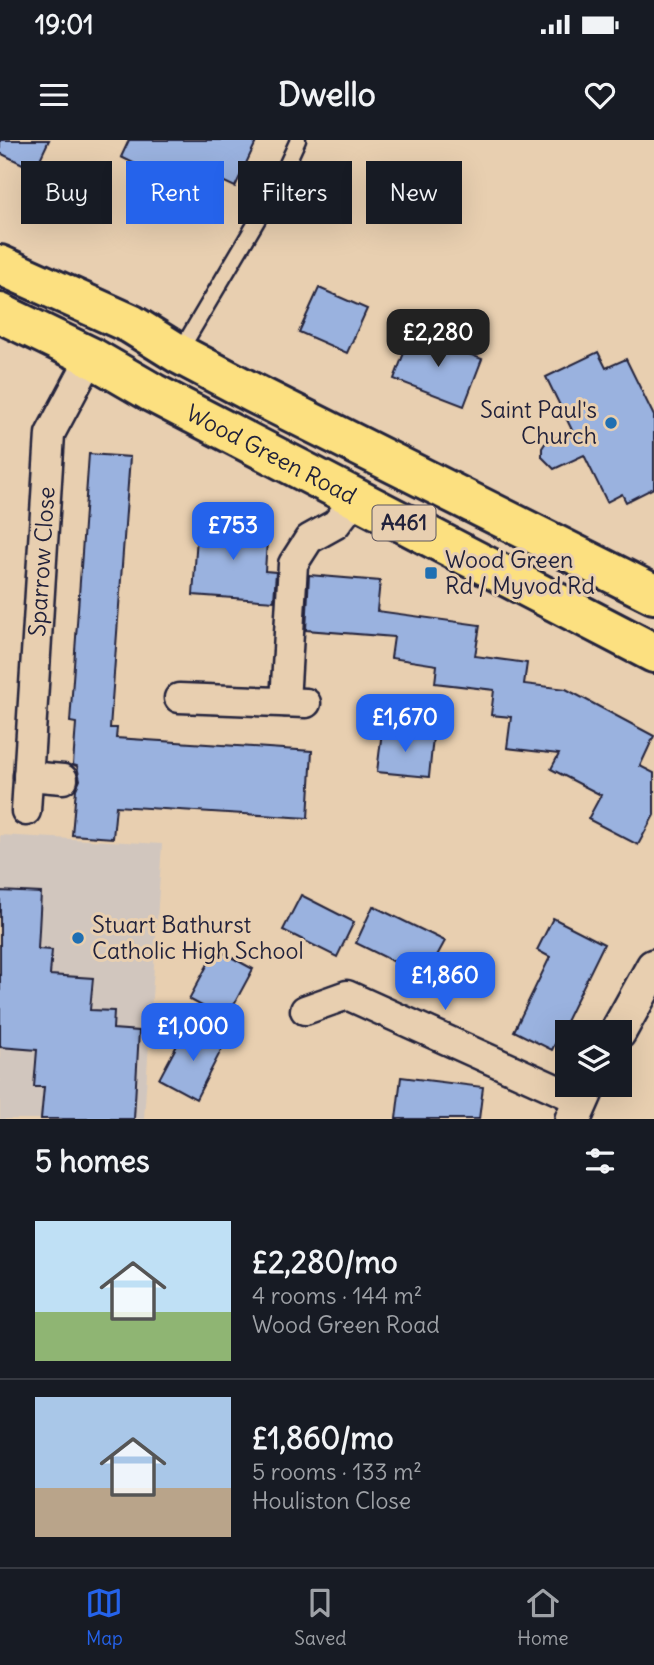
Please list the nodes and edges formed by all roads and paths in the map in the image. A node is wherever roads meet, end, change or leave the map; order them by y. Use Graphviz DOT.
graph roads {
  1 [pos="298,140"];
  2 [pos="0,265"];
  3 [pos="0,313"];
  4 [pos="179,354"];
  5 [pos="91,358"];
  6 [pos="356,498"];
  7 [pos="654,594"];
  8 [pos="654,653"];
  9 [pos="179,698"];
  10 [pos="28,776"];
  11 [pos="63,779"];
  12 [pos="26,811"];
  13 [pos="654,967"];
  14 [pos="305,1010"];
  15 [pos="625,1020"];
  16 [pos="581,1101"];
  1 -- 4 [label="lane"];
  2 -- 4 [label="highway, Wood Green Road / A461"];
  3 -- 5 [label="highway, Wood Green Road / A461"];
  4 -- 7 [label="highway, Wood Green Road / A461"];
  5 -- 6 [label="highway, Wood Green Road / A461"];
  5 -- 10 [label="street, Sparrow Close"];
  6 -- 8 [label="highway, Wood Green Road / A461"];
  6 -- 9 [label="street"];
  10 -- 11 [label="street"];
  10 -- 12 [label="street, Sparrow Close"];
  13 -- 15 [label="street"];
  14 -- 16 [label="street"];
}
